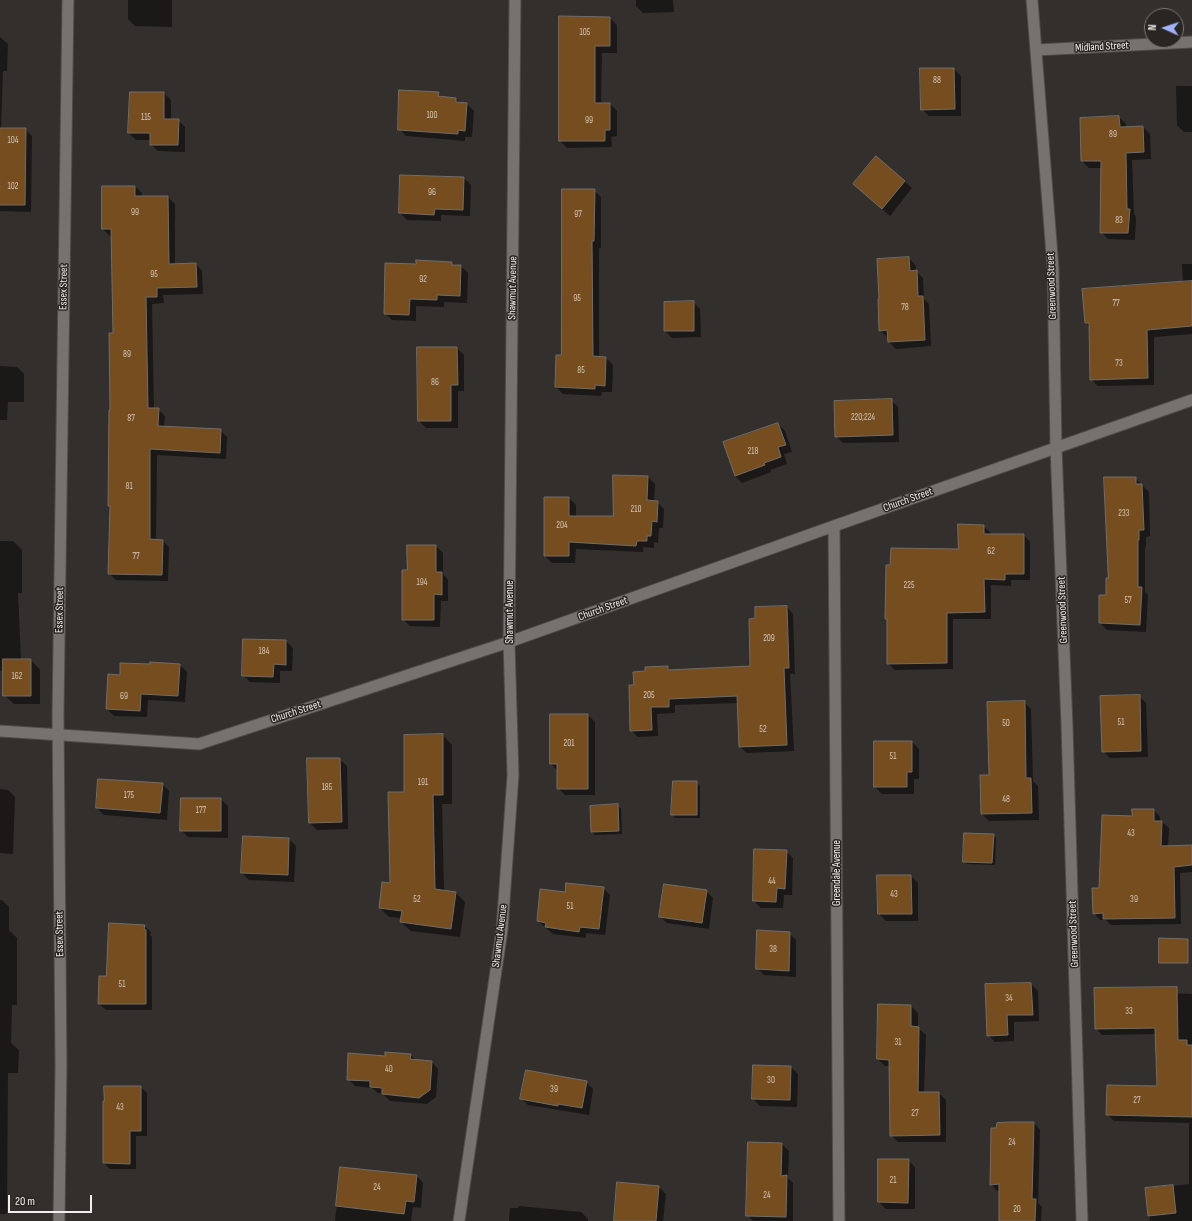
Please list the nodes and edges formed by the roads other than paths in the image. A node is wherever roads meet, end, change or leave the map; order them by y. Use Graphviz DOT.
graph roads {
  1 [pos="68,0"];
  2 [pos="515,0"];
  3 [pos="1032,0"];
  4 [pos="1192,42"];
  5 [pos="1036,50"];
  6 [pos="1192,400"];
  7 [pos="1056,447"];
  8 [pos="834,526"];
  9 [pos="509,642"];
  10 [pos="0,731"];
  11 [pos="58,735"];
  12 [pos="59,1221"];
  13 [pos="459,1221"];
  14 [pos="839,1221"];
  15 [pos="1082,1221"];
  1 -- 11 [label="street, Essex Street"];
  2 -- 9 [label="street, Shawmut Avenue"];
  3 -- 5 [label="street, Greenwood Street"];
  4 -- 5 [label="street, Midland Street"];
  5 -- 7 [label="street, Greenwood Street"];
  6 -- 7 [label="street, Church Street"];
  7 -- 8 [label="street, Church Street"];
  7 -- 15 [label="street, Greenwood Street"];
  8 -- 9 [label="street, Church Street"];
  8 -- 14 [label="street, Greendale Avenue"];
  9 -- 11 [label="street, Church Street"];
  9 -- 13 [label="street, Shawmut Avenue"];
  10 -- 11 [label="street, Church Street"];
  11 -- 12 [label="street, Essex Street"];
}
